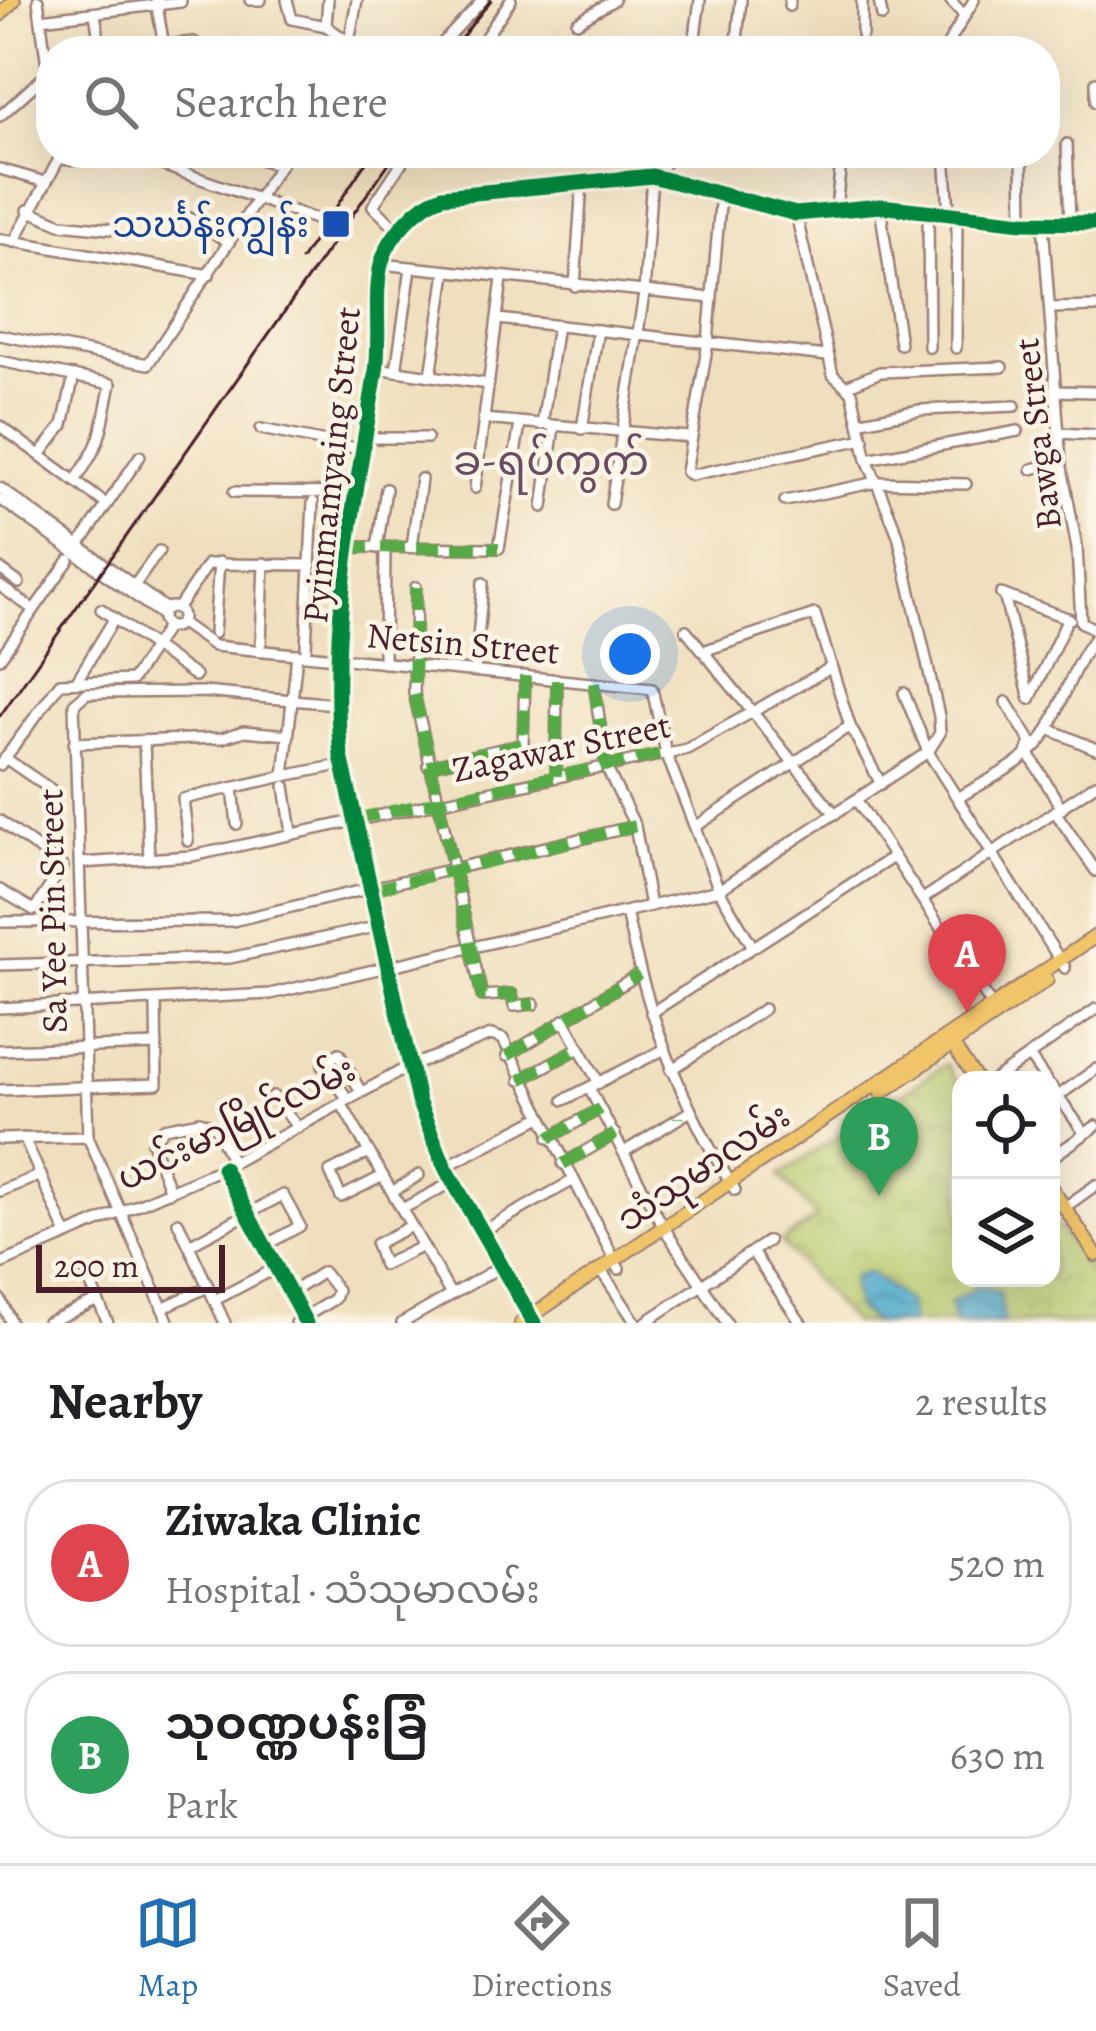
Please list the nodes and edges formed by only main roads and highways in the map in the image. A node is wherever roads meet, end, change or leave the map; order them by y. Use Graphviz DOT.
graph roads {
  1 [pos="14,0"];
  2 [pos="0,15"];
  3 [pos="1096,940"];
  4 [pos="950,1042"];
  5 [pos="971,1071"];
  6 [pos="1060,1200"];
  7 [pos="1094,1248"];
  8 [pos="530,1322"];
  1 -- 2 [label="main road"];
  3 -- 4 [label="main road, သံသုမာလမ်း"];
  4 -- 5 [label="main road"];
  4 -- 8 [label="main road, သံသုမာလမ်း"];
  6 -- 7 [label="main road"];
}
